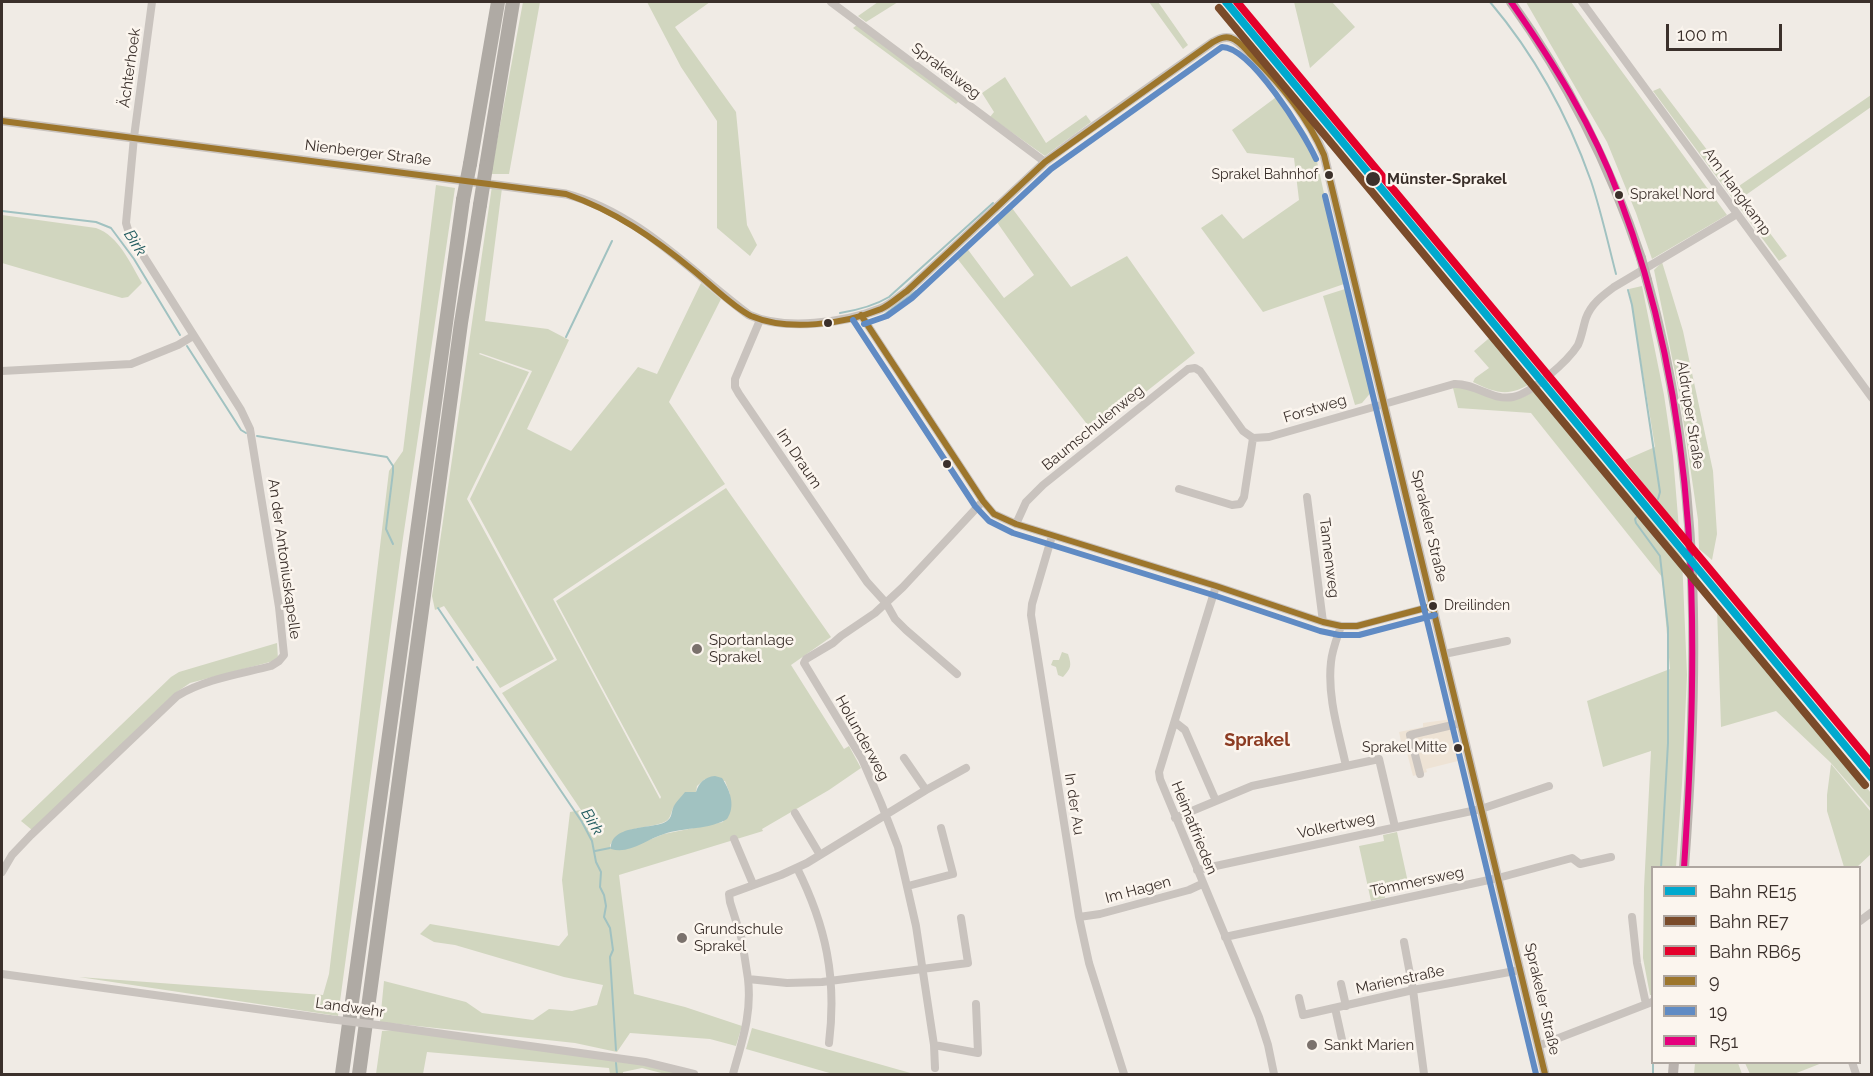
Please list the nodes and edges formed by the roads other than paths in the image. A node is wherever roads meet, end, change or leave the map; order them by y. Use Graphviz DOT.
graph roads {
  1 [pos="152,2"];
  2 [pos="498,2"];
  3 [pos="513,2"];
  4 [pos="831,2"];
  5 [pos="1511,2"];
  6 [pos="1582,2"];
  7 [pos="1266,70"];
  8 [pos="2,121"];
  9 [pos="134,137"];
  10 [pos="1045,162"];
  11 [pos="1737,214"];
  12 [pos="861,315"];
  13 [pos="760,320"];
  14 [pos="191,337"];
  15 [pos="2,371"];
  16 [pos="1872,398"];
  17 [pos="1384,402"];
  18 [pos="1253,438"];
  19 [pos="1179,489"];
  20 [pos="1307,497"];
  21 [pos="983,501"];
  22 [pos="1016,524"];
  23 [pos="1052,536"];
  24 [pos="1216,586"];
  25 [pos="886,603"];
  26 [pos="1432,606"];
  27 [pos="1323,622"];
  28 [pos="1341,626"];
  29 [pos="1507,640"];
  30 [pos="1444,654"];
  31 [pos="957,674"];
  32 [pos="1176,723"];
  33 [pos="1461,723"];
  34 [pos="904,758"];
  35 [pos="1346,766"];
  36 [pos="966,768"];
  37 [pos="1420,774"];
  38 [pos="1549,786"];
  39 [pos="926,790"];
  40 [pos="1216,801"];
  41 [pos="1481,809"];
  42 [pos="795,813"];
  43 [pos="886,815"];
  44 [pos="1175,818"];
  45 [pos="1395,827"];
  46 [pos="941,828"];
  47 [pos="734,839"];
  48 [pos="820,855"];
  49 [pos="1611,856"];
  50 [pos="1684,866"];
  51 [pos="796,868"];
  52 [pos="1197,870"];
  53 [pos="2,872"];
  54 [pos="1498,878"];
  55 [pos="753,884"];
  56 [pos="1202,884"];
  57 [pos="908,886"];
  58 [pos="1079,917"];
  59 [pos="1632,917"];
  60 [pos="961,918"];
  61 [pos="1225,937"];
  62 [pos="1404,942"];
  63 [pos="922,969"];
  64 [pos="1520,970"];
  65 [pos="2,974"];
  66 [pos="748,978"];
  67 [pos="832,981"];
  68 [pos="1341,984"];
  69 [pos="1413,990"];
  70 [pos="1299,998"];
  71 [pos="1649,1003"];
  72 [pos="975,1004"];
  73 [pos="1346,1006"];
  74 [pos="1335,1008"];
  75 [pos="829,1042"];
  76 [pos="1343,1044"];
  77 [pos="934,1045"];
  78 [pos="1538,1046"];
  79 [pos="936,1068"];
  80 [pos="342,1074"];
  81 [pos="359,1074"];
  82 [pos="694,1074"];
  83 [pos="733,1074"];
  84 [pos="1124,1074"];
  85 [pos="1274,1074"];
  86 [pos="1424,1074"];
  87 [pos="1545,1074"];
  1 -- 9 [label="street, Ächterhoek"];
  2 -- 80 [label="highway, bridge"];
  3 -- 81 [label="highway, bridge"];
  4 -- 10 [label="street, Sprakelweg"];
  5 -- 50 [label="main road, Aldruper Straße, bridge"];
  6 -- 11 [label="street, Am Hangkamp"];
  7 -- 10 [label="street, Nienberger Straße"];
  7 -- 17 [label="street, Sprakeler Straße"];
  8 -- 9 [label="street, Nienberger Straße"];
  9 -- 13 [label="street, Nienberger Straße"];
  9 -- 14 [label="street, An der Antoniuskapelle"];
  10 -- 12 [label="street, Nienberger Straße"];
  11 -- 16 [label="street, Am Hangkamp"];
  11 -- 17 [label="street, Forstweg"];
  12 -- 13 [label="street, Nienberger Straße"];
  12 -- 21 [label="street"];
  13 -- 25 [label="street, Im Draum"];
  14 -- 15 [label="street"];
  14 -- 53 [label="street, An der Antoniuskapelle"];
  17 -- 18 [label="street, Forstweg"];
  17 -- 26 [label="street, Sprakeler Straße"];
  18 -- 19 [label="street"];
  18 -- 22 [label="street, Baumschulenweg"];
  20 -- 27 [label="street, Tannenweg"];
  21 -- 22 [label="street"];
  21 -- 25 [label="street"];
  22 -- 23 [label="street"];
  23 -- 24 [label="street"];
  23 -- 58 [label="street, In der Au"];
  24 -- 27 [label="street"];
  24 -- 32 [label="street, Heimatfrieden"];
  25 -- 31 [label="street, Im Draum"];
  25 -- 43 [label="street, Holunderweg"];
  26 -- 28 [label="street"];
  26 -- 30 [label="street, Sprakeler Straße"];
  27 -- 28 [label="street"];
  28 -- 35 [label="street"];
  29 -- 30 [label="street"];
  30 -- 33 [label="street, Sprakeler Straße"];
  32 -- 40 [label="street"];
  32 -- 44 [label="street, Heimatfrieden"];
  33 -- 37 [label="street"];
  33 -- 41 [label="street, Sprakeler Straße"];
  34 -- 39 [label="street, Holunderweg"];
  35 -- 40 [label="street"];
  35 -- 45 [label="street"];
  36 -- 39 [label="street"];
  38 -- 41 [label="street, Volkertweg"];
  39 -- 43 [label="street"];
  40 -- 44 [label="street"];
  41 -- 45 [label="street, Volkertweg"];
  41 -- 54 [label="street, Sprakeler Straße"];
  42 -- 48 [label="street"];
  43 -- 48 [label="street"];
  43 -- 57 [label="street, Holunderweg"];
  44 -- 52 [label="street, Heimatfrieden"];
  45 -- 52 [label="street, Volkertweg"];
  46 -- 57 [label="street"];
  47 -- 55 [label="street"];
  48 -- 51 [label="street"];
  49 -- 54 [label="street, Tömmersweg"];
  51 -- 55 [label="street"];
  51 -- 67 [label="street"];
  52 -- 56 [label="street, Heimatfrieden"];
  54 -- 61 [label="street, Tömmersweg"];
  54 -- 64 [label="street, Sprakeler Straße"];
  55 -- 66 [label="street"];
  56 -- 58 [label="street, Im Hagen"];
  56 -- 61 [label="street, Heimatfrieden"];
  57 -- 63 [label="street, Holunderweg"];
  58 -- 84 [label="street, In der Au"];
  59 -- 71 [label="street"];
  60 -- 63 [label="street"];
  61 -- 85 [label="street, Heimatfrieden"];
  62 -- 69 [label="street"];
  63 -- 67 [label="street"];
  63 -- 77 [label="street, Holunderweg"];
  64 -- 69 [label="street, Marienstraße"];
  64 -- 78 [label="street, Sprakeler Straße"];
  65 -- 82 [label="street, Landwehr, bridge"];
  66 -- 67 [label="street"];
  66 -- 83 [label="street"];
  67 -- 75 [label="street"];
  68 -- 73 [label="street"];
  69 -- 73 [label="street, Marienstraße"];
  69 -- 86 [label="street"];
  70 -- 74 [label="street, Marienstraße"];
  71 -- 78 [label="street"];
  72 -- 77 [label="street"];
  73 -- 74 [label="street, Marienstraße"];
  74 -- 76 [label="street"];
  77 -- 79 [label="street, Holunderweg"];
  78 -- 87 [label="street, Sprakeler Straße"];
}
